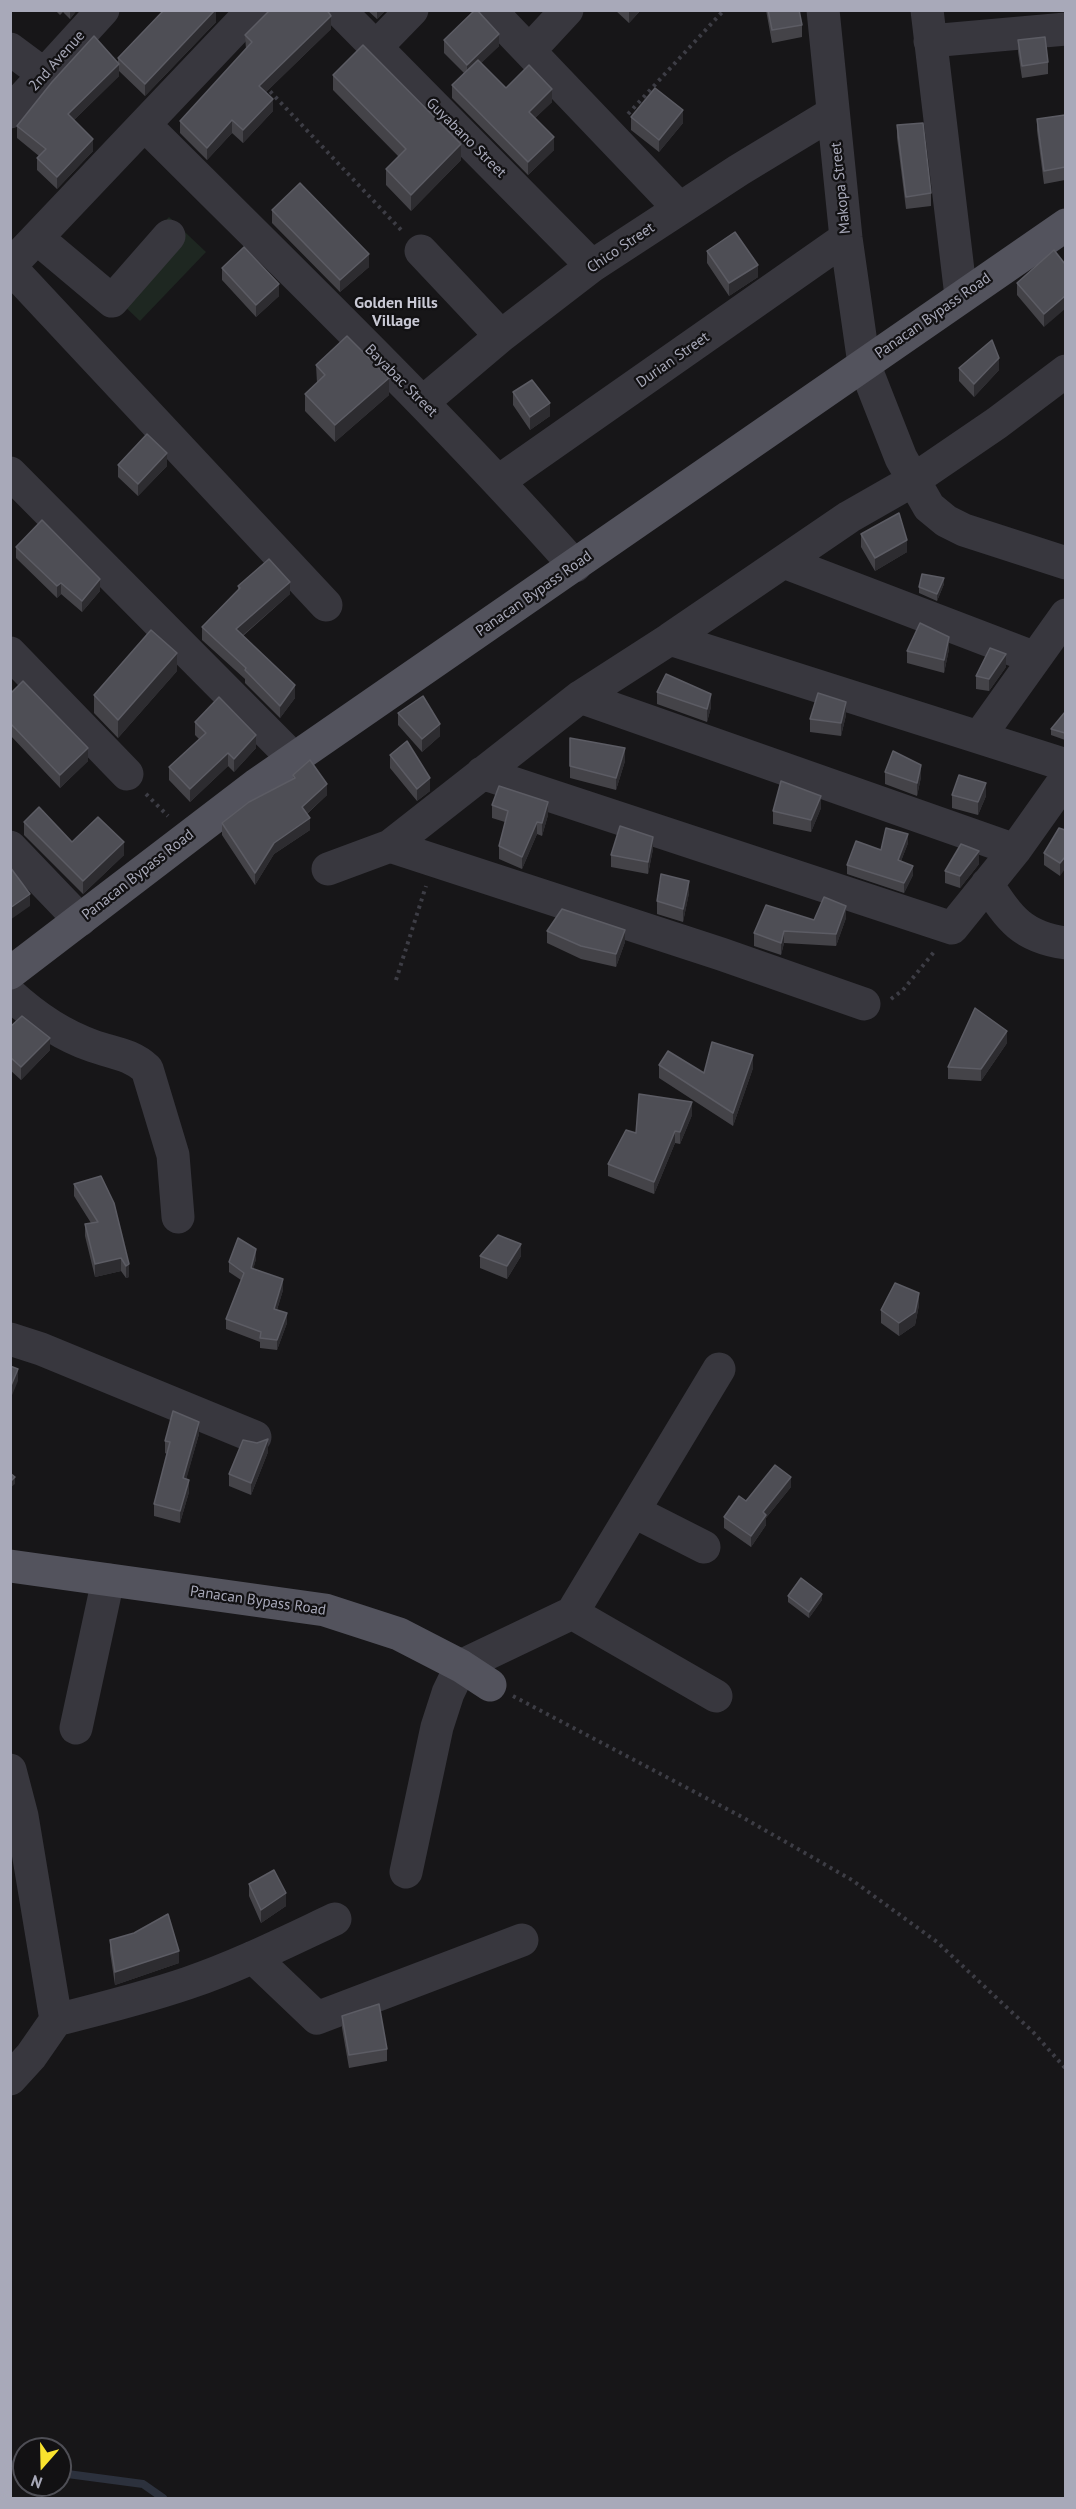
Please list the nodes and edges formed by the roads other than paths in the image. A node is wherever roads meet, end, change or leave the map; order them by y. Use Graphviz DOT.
graph roads {
  1 [pos="103,10"];
  2 [pos="253,10"];
  3 [pos="339,10"];
  4 [pos="412,10"];
  5 [pos="490,10"];
  6 [pos="567,10"];
  7 [pos="823,10"];
  8 [pos="928,26"];
  9 [pos="1065,29"];
  10 [pos="376,47"];
  11 [pos="10,49"];
  12 [pos="529,51"];
  13 [pos="45,75"];
  14 [pos="10,112"];
  15 [pos="833,113"];
  16 [pos="145,125"];
  17 [pos="679,208"];
  18 [pos="1065,225"];
  19 [pos="169,236"];
  20 [pos="37,238"];
  21 [pos="846,238"];
  22 [pos="421,251"];
  23 [pos="592,266"];
  24 [pos="10,267"];
  25 [pos="961,296"];
  26 [pos="501,336"];
  27 [pos="864,364"];
  28 [pos="1065,371"];
  29 [pos="423,402"];
  30 [pos="10,473"];
  31 [pos="499,481"];
  32 [pos="912,481"];
  33 [pos="784,562"];
  34 [pos="1065,564"];
  35 [pos="574,566"];
  36 [pos="326,604"];
  37 [pos="1065,615"];
  38 [pos="670,639"];
  39 [pos="10,653"];
  40 [pos="1035,658"];
  41 [pos="580,697"];
  42 [pos="979,737"];
  43 [pos="294,759"];
  44 [pos="1065,765"];
  45 [pos="482,773"];
  46 [pos="127,774"];
  47 [pos="1065,778"];
  48 [pos="10,846"];
  49 [pos="390,846"];
  50 [pos="1015,850"];
  51 [pos="328,869"];
  52 [pos="987,884"];
  53 [pos="80,920"];
  54 [pos="1065,943"];
  55 [pos="10,973"];
  56 [pos="10,994"];
  57 [pos="864,1004"];
  58 [pos="178,1216"];
  59 [pos="10,1339"];
  60 [pos="719,1369"];
  61 [pos="255,1437"];
  62 [pos="635,1512"];
  63 [pos="704,1547"];
  64 [pos="10,1566"];
  65 [pos="108,1580"];
  66 [pos="572,1613"];
  67 [pos="461,1666"];
  68 [pos="490,1685"];
  69 [pos="716,1696"];
  70 [pos="76,1728"];
  71 [pos="10,1770"];
  72 [pos="406,1872"];
  73 [pos="335,1919"];
  74 [pos="522,1940"];
  75 [pos="253,1957"];
  76 [pos="56,2020"];
  77 [pos="10,2079"];
  1 -- 13 [label="street, 2nd Avenue"];
  2 -- 16 [label="street"];
  3 -- 10 [label="street, Guyabano Street"];
  4 -- 10 [label="street"];
  5 -- 12 [label="street"];
  6 -- 12 [label="street"];
  7 -- 15 [label="street, Makopa Street"];
  8 -- 9 [label="street"];
  8 -- 25 [label="street"];
  10 -- 23 [label="street, Guyabano Street"];
  11 -- 13 [label="street"];
  12 -- 17 [label="street"];
  13 -- 14 [label="street, 2nd Avenue"];
  15 -- 17 [label="street, Chico Street"];
  15 -- 21 [label="street, Makopa Street"];
  16 -- 20 [label="street"];
  16 -- 29 [label="street, Bayabac Street"];
  17 -- 23 [label="street, Chico Street"];
  18 -- 25 [label="main road, Panacan Bypass Road"];
  19 -- 20 [label="street"];
  20 -- 24 [label="street"];
  21 -- 27 [label="street, Makopa Street"];
  21 -- 31 [label="street, Durian Street"];
  22 -- 26 [label="street"];
  23 -- 26 [label="street, Chico Street"];
  24 -- 36 [label="street"];
  25 -- 27 [label="main road, Panacan Bypass Road"];
  26 -- 29 [label="street, Chico Street"];
  27 -- 32 [label="street, Makopa Street"];
  27 -- 35 [label="main road, Panacan Bypass Road"];
  28 -- 32 [label="street"];
  29 -- 31 [label="street, Bayabac Street"];
  30 -- 43 [label="street"];
  31 -- 35 [label="street, Bayabac Street"];
  32 -- 33 [label="street"];
  32 -- 34 [label="street, Makopa Street"];
  33 -- 38 [label="street"];
  33 -- 40 [label="street"];
  35 -- 43 [label="main road, Panacan Bypass Road"];
  37 -- 40 [label="street"];
  38 -- 41 [label="street"];
  38 -- 42 [label="street"];
  39 -- 46 [label="street"];
  40 -- 42 [label="street"];
  41 -- 45 [label="street"];
  41 -- 50 [label="street"];
  42 -- 44 [label="street"];
  43 -- 53 [label="main road, Panacan Bypass Road"];
  45 -- 49 [label="street"];
  45 -- 52 [label="street"];
  47 -- 50 [label="street"];
  48 -- 53 [label="street"];
  49 -- 51 [label="street"];
  49 -- 57 [label="street"];
  50 -- 52 [label="street"];
  52 -- 54 [label="street"];
  53 -- 55 [label="main road, Panacan Bypass Road"];
  56 -- 58 [label="street"];
  59 -- 61 [label="street"];
  60 -- 62 [label="street"];
  62 -- 63 [label="street"];
  62 -- 66 [label="street"];
  64 -- 65 [label="main road, Panacan Bypass Road"];
  65 -- 67 [label="main road, Panacan Bypass Road"];
  65 -- 70 [label="street"];
  66 -- 67 [label="street"];
  66 -- 69 [label="street"];
  67 -- 68 [label="main road, Panacan Bypass Road"];
  67 -- 72 [label="street"];
  71 -- 76 [label="street"];
  73 -- 75 [label="street"];
  74 -- 75 [label="street"];
  75 -- 76 [label="street"];
  76 -- 77 [label="street"];
}
